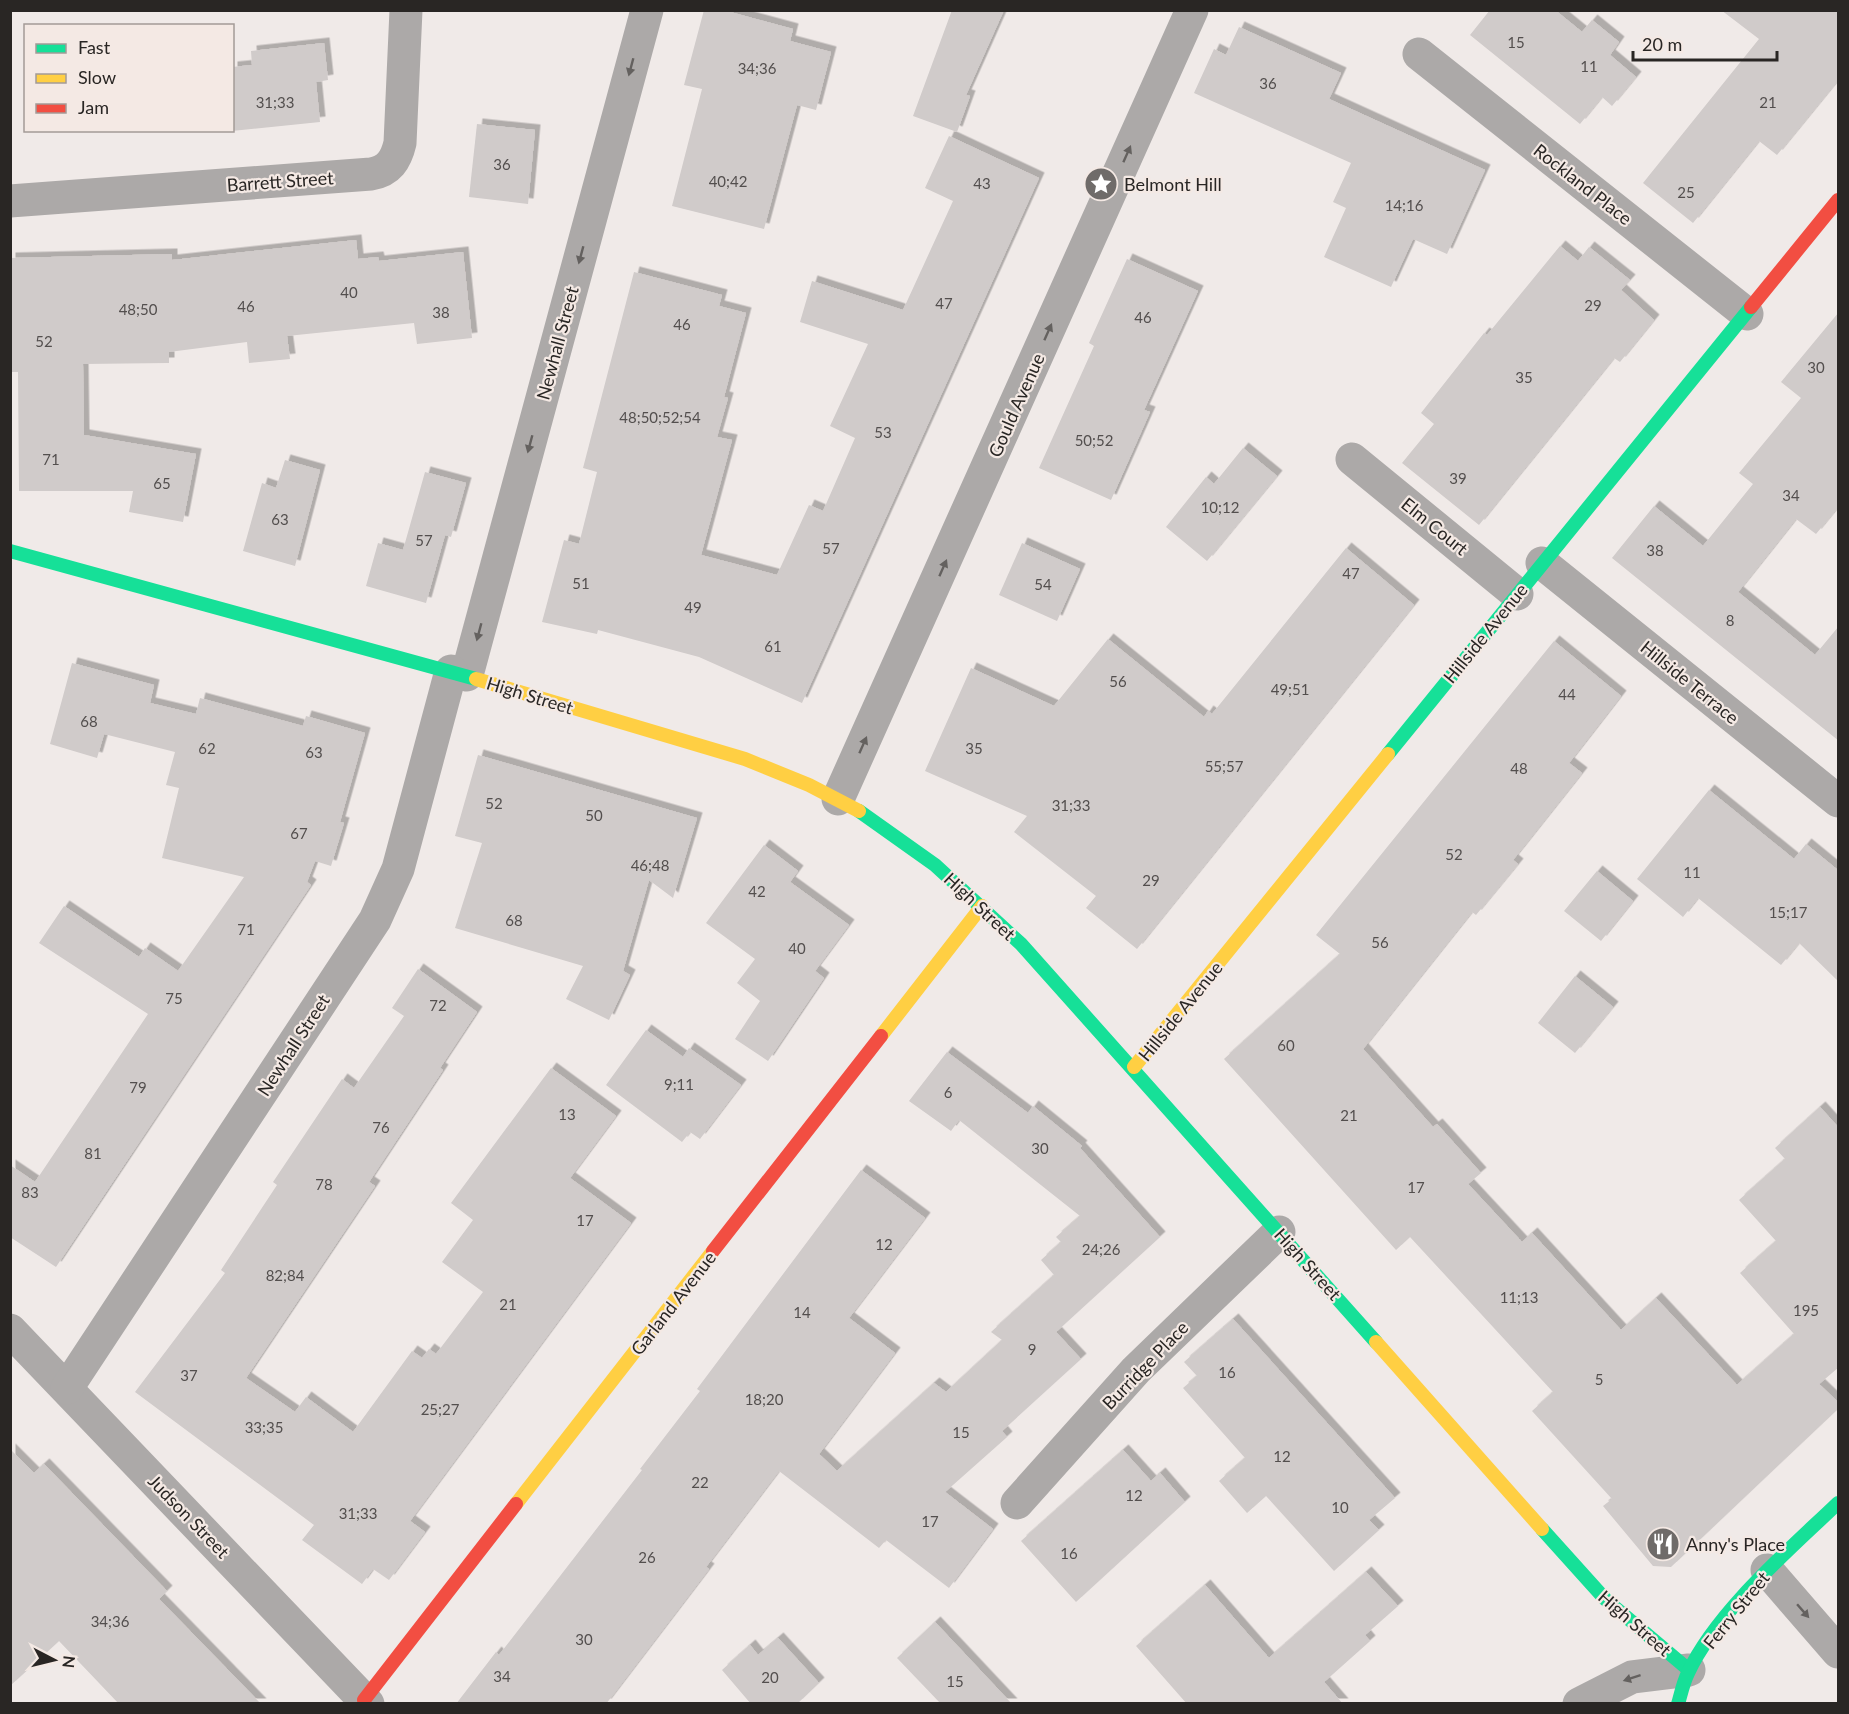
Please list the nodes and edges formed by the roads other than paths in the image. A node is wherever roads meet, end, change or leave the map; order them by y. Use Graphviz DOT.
graph roads {
  1 [pos="406,10"];
  2 [pos="647,10"];
  3 [pos="1192,10"];
  4 [pos="1419,54"];
  5 [pos="1839,200"];
  6 [pos="10,201"];
  7 [pos="1747,314"];
  8 [pos="1352,459"];
  9 [pos="10,551"];
  10 [pos="1542,563"];
  11 [pos="1517,594"];
  12 [pos="459,673"];
  13 [pos="838,799"];
  14 [pos="1839,801"];
  15 [pos="982,906"];
  16 [pos="1134,1067"];
  17 [pos="1279,1232"];
  18 [pos="10,1330"];
  19 [pos="67,1388"];
  20 [pos="1017,1503"];
  21 [pos="1839,1503"];
  22 [pos="1767,1570"];
  23 [pos="1839,1652"];
  24 [pos="1689,1670"];
  25 [pos="366,1702"];
  26 [pos="1579,1704"];
  27 [pos="1678,1704"];
  1 -- 6 [label="street, Barrett Street"];
  2 -- 12 [label="street, Newhall Street, one-way"];
  13 -- 3 [label="street, Gould Avenue, one-way"];
  4 -- 7 [label="street, Rockland Place"];
  5 -- 7 [label="street, Hillside Avenue"];
  7 -- 10 [label="street, Hillside Avenue"];
  8 -- 11 [label="street, Elm Court"];
  9 -- 12 [label="street, High Street"];
  10 -- 11 [label="street, Hillside Avenue"];
  10 -- 14 [label="street, Hillside Terrace"];
  11 -- 16 [label="street, Hillside Avenue"];
  12 -- 13 [label="street, High Street"];
  12 -- 19 [label="street, Newhall Street"];
  13 -- 15 [label="street, High Street"];
  15 -- 16 [label="street, High Street"];
  15 -- 25 [label="street, Garland Avenue"];
  16 -- 17 [label="street, High Street"];
  17 -- 20 [label="street, Burridge Place"];
  17 -- 24 [label="street, High Street"];
  18 -- 19 [label="street, Judson Street"];
  19 -- 25 [label="street, Judson Street"];
  21 -- 22 [label="street, Ferry Street"];
  22 -- 23 [label="street, one-way"];
  22 -- 24 [label="street, Ferry Street"];
  24 -- 26 [label="street, one-way"];
  24 -- 27 [label="street, Ferry Street"];
}
